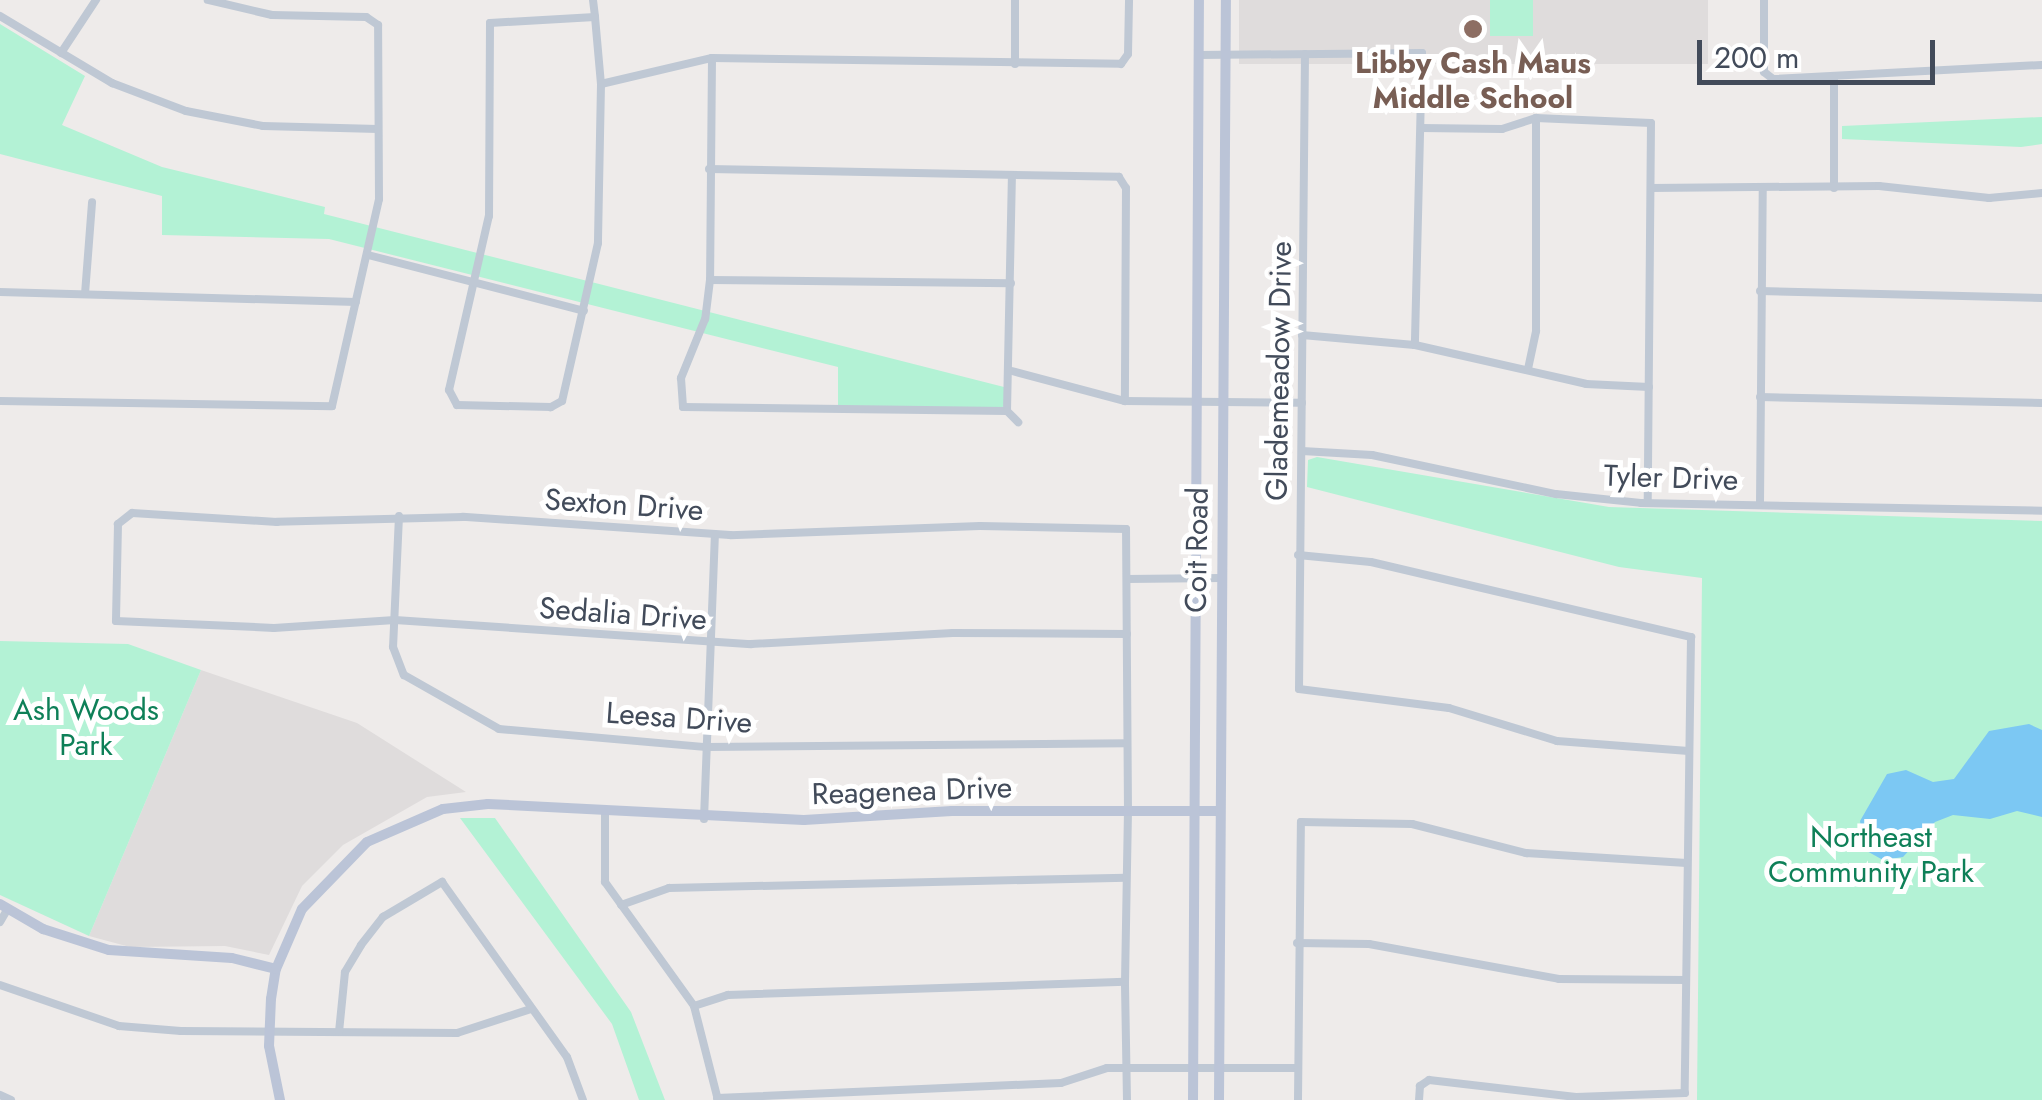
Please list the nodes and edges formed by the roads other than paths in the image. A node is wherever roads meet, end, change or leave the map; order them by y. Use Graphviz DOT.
graph roads {
  1 [pos="96,0"];
  2 [pos="208,0"];
  3 [pos="593,0"];
  4 [pos="1015,0"];
  5 [pos="1128,0"];
  6 [pos="1199,0"];
  7 [pos="1226,0"];
  8 [pos="1764,0"];
  9 [pos="235,4"];
  10 [pos="0,16"];
  11 [pos="596,17"];
  12 [pos="60,54"];
  13 [pos="1305,54"];
  14 [pos="1199,55"];
  15 [pos="1225,55"];
  16 [pos="712,58"];
  17 [pos="1015,64"];
  18 [pos="2042,65"];
  19 [pos="1834,78"];
  20 [pos="601,84"];
  21 [pos="1536,118"];
  22 [pos="1421,128"];
  23 [pos="378,130"];
  24 [pos="709,169"];
  25 [pos="1012,175"];
  26 [pos="1763,187"];
  27 [pos="1651,188"];
  28 [pos="1834,188"];
  29 [pos="2042,192"];
  30 [pos="92,202"];
  31 [pos="368,256"];
  32 [pos="710,280"];
  33 [pos="476,283"];
  34 [pos="1012,283"];
  35 [pos="1760,291"];
  36 [pos="0,292"];
  37 [pos="85,294"];
  38 [pos="2042,298"];
  39 [pos="356,302"];
  40 [pos="584,311"];
  41 [pos="1302,335"];
  42 [pos="1415,345"];
  43 [pos="1528,369"];
  44 [pos="1012,371"];
  45 [pos="1649,387"];
  46 [pos="1760,398"];
  47 [pos="0,401"];
  48 [pos="1125,401"];
  49 [pos="1196,401"];
  50 [pos="1224,402"];
  51 [pos="1302,403"];
  52 [pos="2042,404"];
  53 [pos="1007,411"];
  54 [pos="1018,422"];
  55 [pos="1302,451"];
  56 [pos="1648,503"];
  57 [pos="1760,503"];
  58 [pos="2042,511"];
  59 [pos="399,516"];
  60 [pos="715,534"];
  61 [pos="1298,556"];
  62 [pos="1221,578"];
  63 [pos="1127,579"];
  64 [pos="1196,579"];
  65 [pos="116,620"];
  66 [pos="394,620"];
  67 [pos="1127,634"];
  68 [pos="710,643"];
  69 [pos="1127,743"];
  70 [pos="706,746"];
  71 [pos="1689,751"];
  72 [pos="1220,811"];
  73 [pos="605,812"];
  74 [pos="1128,812"];
  75 [pos="1195,812"];
  76 [pos="704,819"];
  77 [pos="1688,863"];
  78 [pos="1126,878"];
  79 [pos="620,906"];
  80 [pos="4,907"];
  81 [pos="0,922"];
  82 [pos="1297,943"];
  83 [pos="276,969"];
  84 [pos="1686,980"];
  85 [pos="1125,982"];
  86 [pos="0,985"];
  87 [pos="694,1006"];
  88 [pos="531,1010"];
  89 [pos="269,1032"];
  90 [pos="340,1032"];
  91 [pos="1128,1067"];
  92 [pos="1193,1067"];
  93 [pos="1219,1067"];
  94 [pos="1298,1068"];
  95 [pos="0,1095"];
  96 [pos="718,1099"];
  97 [pos="11,1100"];
  98 [pos="280,1100"];
  99 [pos="583,1100"];
  100 [pos="1126,1100"];
  101 [pos="1193,1100"];
  102 [pos="1219,1100"];
  103 [pos="1298,1100"];
  104 [pos="1419,1100"];
  1 -- 12 [label="street"];
  2 -- 9 [label="street"];
  3 -- 11 [label="street"];
  4 -- 17 [label="street"];
  5 -- 17 [label="street"];
  6 -- 14 [label="main road, Coit Road"];
  7 -- 15 [label="main road, Coit Road"];
  8 -- 19 [label="street"];
  9 -- 23 [label="street"];
  10 -- 12 [label="street"];
  11 -- 20 [label="street"];
  11 -- 33 [label="street"];
  12 -- 23 [label="street"];
  13 -- 15 [label="street"];
  13 -- 22 [label="street"];
  13 -- 41 [label="street, Glademeadow Drive"];
  14 -- 15 [label="street"];
  14 -- 49 [label="main road, Coit Road"];
  15 -- 50 [label="main road, Coit Road"];
  16 -- 17 [label="street"];
  16 -- 20 [label="street"];
  16 -- 24 [label="street"];
  18 -- 19 [label="street"];
  19 -- 28 [label="street"];
  20 -- 40 [label="street"];
  21 -- 22 [label="street"];
  21 -- 27 [label="street"];
  21 -- 43 [label="street"];
  22 -- 42 [label="street"];
  23 -- 31 [label="street"];
  24 -- 25 [label="street"];
  24 -- 32 [label="street"];
  25 -- 34 [label="street"];
  25 -- 48 [label="street"];
  26 -- 27 [label="street"];
  26 -- 28 [label="street"];
  26 -- 35 [label="street"];
  27 -- 45 [label="street"];
  28 -- 29 [label="street"];
  30 -- 37 [label="street"];
  31 -- 33 [label="street"];
  31 -- 39 [label="street"];
  32 -- 34 [label="street"];
  32 -- 53 [label="street"];
  33 -- 40 [label="street"];
  33 -- 40 [label="street"];
  34 -- 44 [label="street"];
  35 -- 38 [label="street"];
  35 -- 46 [label="street"];
  36 -- 37 [label="street"];
  37 -- 39 [label="street"];
  39 -- 47 [label="street"];
  41 -- 42 [label="street"];
  41 -- 51 [label="street, Glademeadow Drive"];
  42 -- 43 [label="street"];
  43 -- 45 [label="street"];
  44 -- 48 [label="street"];
  44 -- 53 [label="street"];
  45 -- 56 [label="street"];
  46 -- 52 [label="street"];
  46 -- 57 [label="street"];
  48 -- 49 [label="street"];
  49 -- 50 [label="street"];
  49 -- 64 [label="main road, Coit Road"];
  50 -- 51 [label="street"];
  50 -- 62 [label="main road, Coit Road"];
  51 -- 55 [label="street, Glademeadow Drive"];
  53 -- 54 [label="street"];
  55 -- 56 [label="street, Tyler Drive"];
  55 -- 61 [label="street, Glademeadow Drive"];
  56 -- 57 [label="street, Tyler Drive"];
  57 -- 58 [label="street, Tyler Drive"];
  59 -- 60 [label="street, Sexton Drive"];
  59 -- 65 [label="street, Sexton Drive"];
  59 -- 66 [label="street, Leesa Drive"];
  60 -- 63 [label="street, Sexton Drive"];
  60 -- 68 [label="street"];
  61 -- 71 [label="street"];
  61 -- 71 [label="street, Glademeadow Drive"];
  62 -- 64 [label="street"];
  62 -- 72 [label="main road, Coit Road"];
  63 -- 64 [label="street"];
  63 -- 67 [label="street"];
  64 -- 75 [label="main road, Coit Road"];
  65 -- 66 [label="street, Sedalia Drive"];
  66 -- 68 [label="street, Sedalia Drive"];
  66 -- 70 [label="street, Leesa Drive"];
  67 -- 68 [label="street, Sedalia Drive"];
  67 -- 69 [label="street"];
  68 -- 70 [label="street"];
  69 -- 70 [label="street, Leesa Drive"];
  69 -- 74 [label="street"];
  70 -- 76 [label="street"];
  71 -- 77 [label="street"];
  72 -- 75 [label="main road, Reagenea Drive"];
  72 -- 93 [label="main road, Coit Road"];
  73 -- 76 [label="main road, Reagenea Drive"];
  73 -- 79 [label="street"];
  73 -- 83 [label="main road, Reagenea Drive"];
  74 -- 75 [label="main road, Reagenea Drive"];
  74 -- 76 [label="main road, Reagenea Drive"];
  74 -- 78 [label="street"];
  75 -- 92 [label="main road, Coit Road"];
  77 -- 82 [label="street"];
  77 -- 84 [label="street"];
  78 -- 79 [label="street"];
  78 -- 85 [label="street"];
  79 -- 87 [label="street"];
  80 -- 81 [label="street"];
  80 -- 83 [label="main road"];
  82 -- 84 [label="street"];
  82 -- 94 [label="street"];
  83 -- 89 [label="main road, Reagenea Drive"];
  84 -- 104 [label="street"];
  85 -- 87 [label="street"];
  85 -- 91 [label="street"];
  86 -- 89 [label="street"];
  87 -- 96 [label="street"];
  88 -- 90 [label="street"];
  88 -- 90 [label="street"];
  88 -- 99 [label="street"];
  89 -- 90 [label="street"];
  89 -- 98 [label="main road, Reagenea Drive"];
  91 -- 92 [label="street"];
  91 -- 96 [label="street"];
  91 -- 100 [label="street"];
  92 -- 93 [label="street"];
  92 -- 101 [label="main road, Coit Road"];
  93 -- 94 [label="street"];
  93 -- 102 [label="main road, Coit Road"];
  94 -- 103 [label="street"];
  95 -- 97 [label="street"];
}
